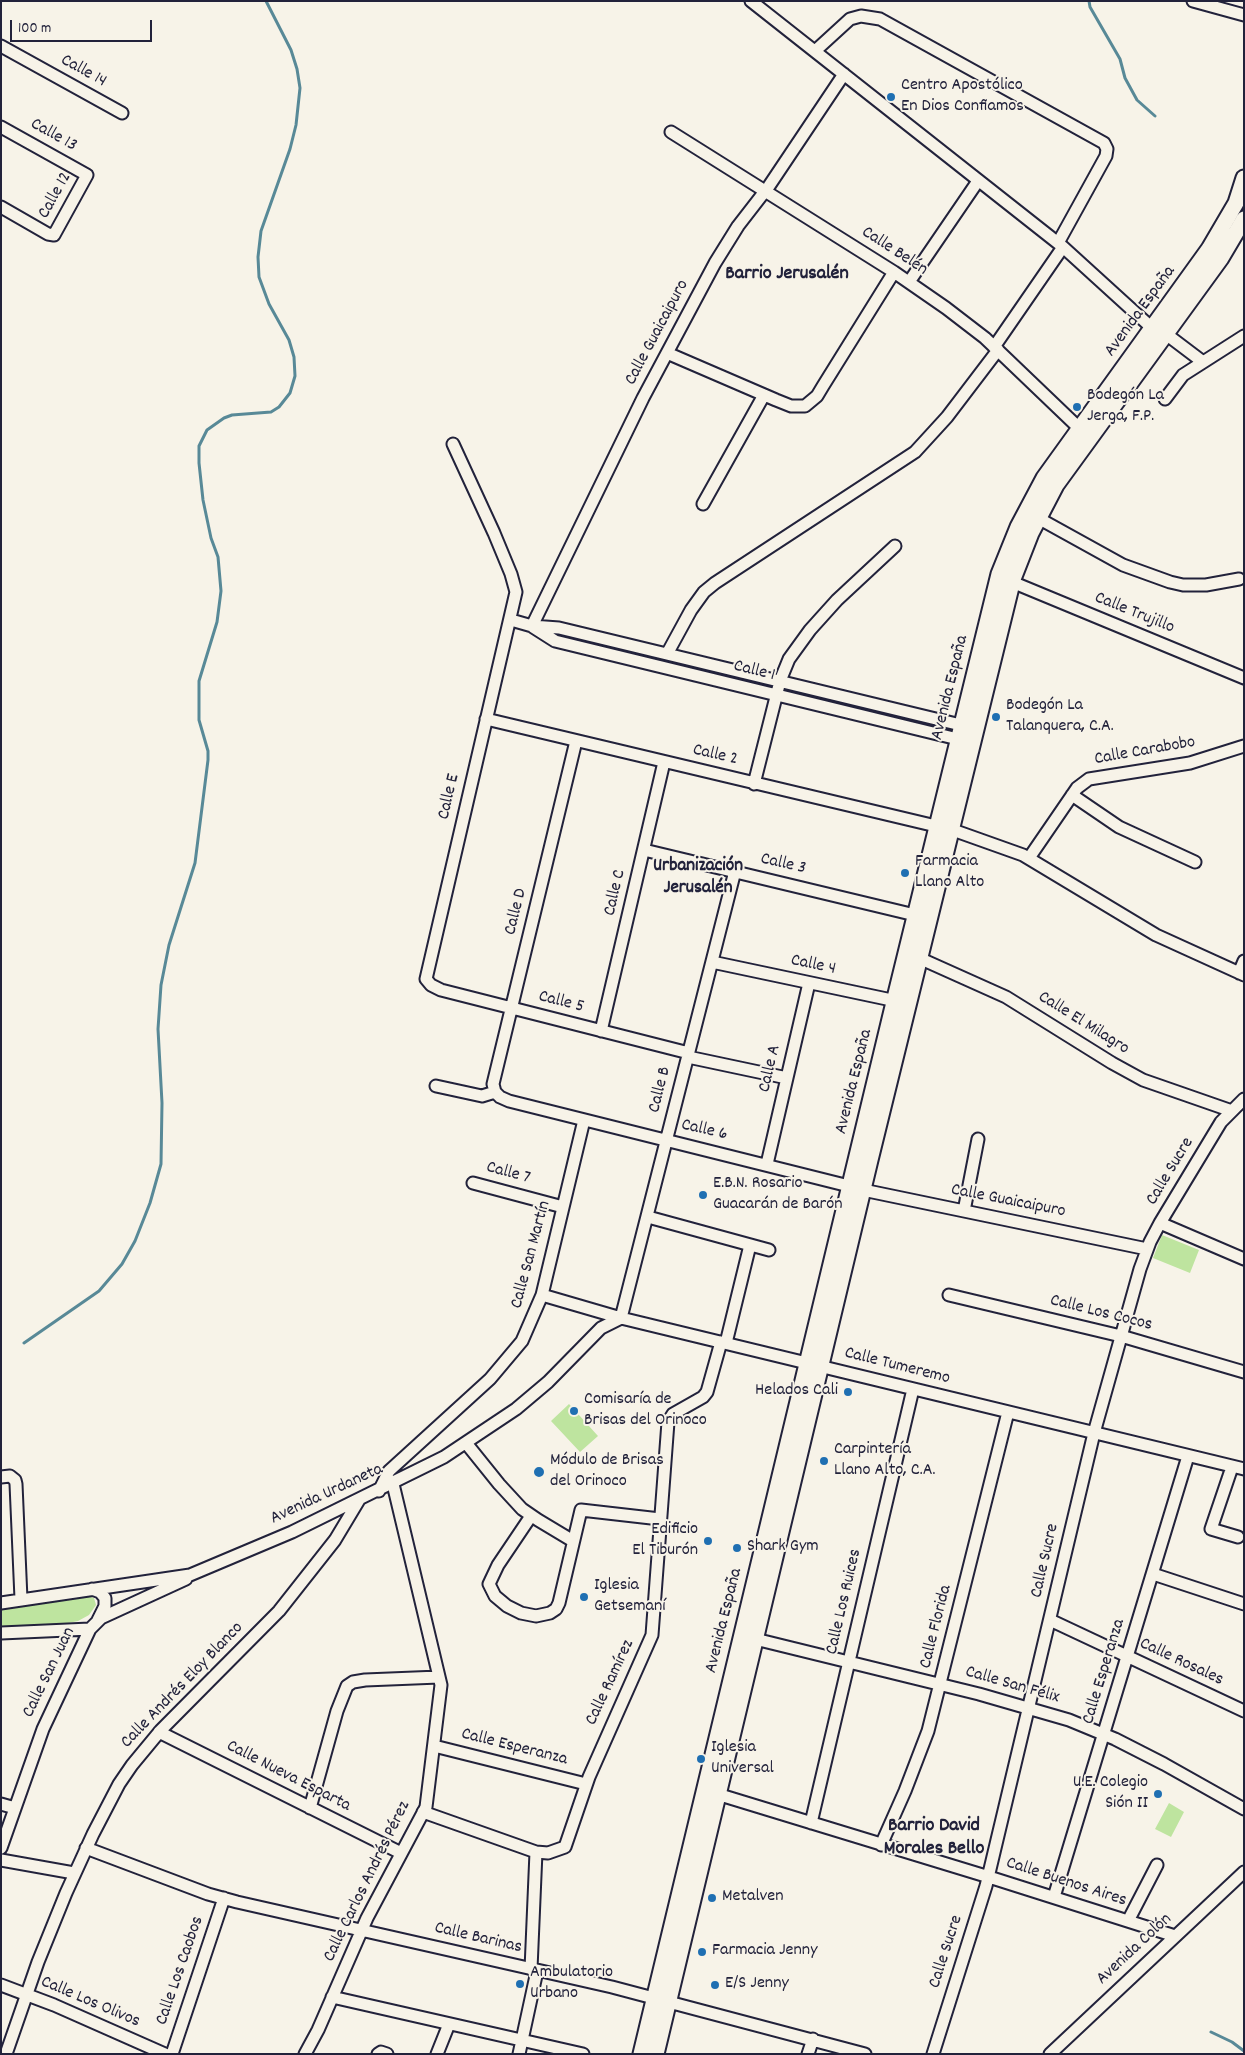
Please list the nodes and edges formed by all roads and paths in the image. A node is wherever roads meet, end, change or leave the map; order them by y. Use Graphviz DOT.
graph roads {
  1 [pos="751,1"];
  2 [pos="1193,1"];
  3 [pos="1244,15"];
  4 [pos="1,46"];
  5 [pos="815,51"];
  6 [pos="844,74"];
  7 [pos="122,113"];
  8 [pos="1,127"];
  9 [pos="671,132"];
  10 [pos="87,175"];
  11 [pos="1244,178"];
  12 [pos="978,180"];
  13 [pos="766,191"];
  14 [pos="1,207"];
  15 [pos="1244,219"];
  16 [pos="1060,245"];
  17 [pos="894,272"];
  18 [pos="909,282"];
  19 [pos="1159,331"];
  20 [pos="1244,336"];
  21 [pos="996,348"];
  22 [pos="667,353"];
  23 [pos="1203,362"];
  24 [pos="764,395"];
  25 [pos="1165,399"];
  26 [pos="1078,428"];
  27 [pos="453,444"];
  28 [pos="702,504"];
  29 [pos="1038,518"];
  30 [pos="895,546"];
  31 [pos="1239,579"];
  32 [pos="1012,582"];
  33 [pos="510,620"];
  34 [pos="532,626"];
  35 [pos="667,654"];
  36 [pos="1244,678"];
  37 [pos="780,681"];
  38 [pos="776,695"];
  39 [pos="486,719"];
  40 [pos="966,734"];
  41 [pos="576,741"];
  42 [pos="1244,746"];
  43 [pos="664,762"];
  44 [pos="754,784"];
  45 [pos="1072,795"];
  46 [pos="943,828"];
  47 [pos="644,850"];
  48 [pos="1029,858"];
  49 [pos="1196,862"];
  50 [pos="735,871"];
  51 [pos="915,915"];
  52 [pos="919,958"];
  53 [pos="1244,961"];
  54 [pos="712,962"];
  55 [pos="1241,974"];
  56 [pos="428,982"];
  57 [pos="809,983"];
  58 [pos="901,1002"];
  59 [pos="511,1008"];
  60 [pos="601,1031"];
  61 [pos="688,1055"];
  62 [pos="787,1078"];
  63 [pos="436,1086"];
  64 [pos="495,1092"];
  65 [pos="1244,1099"];
  66 [pos="1232,1111"];
  67 [pos="584,1120"];
  68 [pos="978,1139"];
  69 [pos="666,1140"];
  70 [pos="767,1164"];
  71 [pos="473,1183"];
  72 [pos="856,1188"];
  73 [pos="563,1207"];
  74 [pos="964,1211"];
  75 [pos="648,1217"];
  76 [pos="1160,1223"];
  77 [pos="750,1245"];
  78 [pos="1147,1249"];
  79 [pos="770,1250"];
  80 [pos="1244,1259"];
  81 [pos="542,1295"];
  82 [pos="949,1295"];
  83 [pos="621,1318"];
  84 [pos="1121,1336"];
  85 [pos="724,1343"];
  86 [pos="814,1364"];
  87 [pos="1244,1372"];
  88 [pos="913,1388"];
  89 [pos="1008,1412"];
  90 [pos="1094,1433"];
  91 [pos="466,1443"];
  92 [pos="1188,1456"];
  93 [pos="1238,1468"];
  94 [pos="1,1477"];
  95 [pos="393,1484"];
  96 [pos="378,1491"];
  97 [pos="360,1500"];
  98 [pos="531,1516"];
  99 [pos="660,1519"];
  100 [pos="1238,1537"];
  101 [pos="573,1541"];
  102 [pos="199,1573"];
  103 [pos="1153,1574"];
  104 [pos="92,1589"];
  105 [pos="21,1599"];
  106 [pos="1,1603"];
  107 [pos="1244,1604"];
  108 [pos="98,1620"];
  109 [pos="1050,1620"];
  110 [pos="90,1629"];
  111 [pos="1,1633"];
  112 [pos="755,1639"];
  113 [pos="1128,1658"];
  114 [pos="850,1662"];
  115 [pos="439,1677"];
  116 [pos="940,1684"];
  117 [pos="1029,1708"];
  118 [pos="1244,1711"];
  119 [pos="159,1732"];
  120 [pos="1104,1735"];
  121 [pos="434,1746"];
  122 [pos="586,1784"];
  123 [pos="718,1794"];
  124 [pos="1,1804"];
  125 [pos="14,1808"];
  126 [pos="310,1808"];
  127 [pos="1244,1809"];
  128 [pos="423,1812"];
  129 [pos="811,1823"];
  130 [pos="882,1845"];
  131 [pos="1,1848"];
  132 [pos="86,1848"];
  133 [pos="536,1852"];
  134 [pos="401,1853"];
  135 [pos="1,1860"];
  136 [pos="1157,1865"];
  137 [pos="1244,1872"];
  138 [pos="74,1873"];
  139 [pos="989,1877"];
  140 [pos="1054,1897"];
  141 [pos="224,1898"];
  142 [pos="1128,1921"];
  143 [pos="360,1931"];
  144 [pos="1175,1936"];
  145 [pos="534,1970"];
  146 [pos="1,1985"];
  147 [pos="27,1995"];
  148 [pos="332,1997"];
  149 [pos="662,2000"];
  150 [pos="449,2024"];
  151 [pos="813,2039"];
  152 [pos="522,2040"];
  153 [pos="6,2054"];
  154 [pos="165,2054"];
  155 [pos="172,2054"];
  156 [pos="305,2054"];
  157 [pos="378,2054"];
  158 [pos="387,2054"];
  159 [pos="437,2054"];
  160 [pos="519,2054"];
  161 [pos="583,2054"];
  162 [pos="642,2054"];
  163 [pos="656,2054"];
  164 [pos="808,2054"];
  165 [pos="865,2054"];
  166 [pos="934,2054"];
  167 [pos="1050,2054"];
  1 -- 5 [label="street"];
  2 -- 3 [label="street"];
  4 -- 7 [label="street, Calle 14"];
  5 -- 6 [label="street"];
  5 -- 16 [label="street"];
  6 -- 12 [label="street"];
  6 -- 13 [label="street, Calle Guaicaipuro"];
  8 -- 10 [label="street, Calle 13"];
  9 -- 13 [label="street, Calle Belén"];
  10 -- 14 [label="street, Calle 12"];
  11 -- 19 [label="main road, Avenida España"];
  12 -- 16 [label="street"];
  12 -- 18 [label="street"];
  13 -- 17 [label="street, Calle Belén"];
  13 -- 22 [label="street, Calle Guaicaipuro"];
  15 -- 19 [label="main road, Avenida España"];
  16 -- 19 [label="street"];
  16 -- 21 [label="street"];
  17 -- 18 [label="street, Calle Belén"];
  17 -- 24 [label="street"];
  18 -- 21 [label="street, Calle Belén"];
  19 -- 23 [label="street"];
  19 -- 26 [label="main road, Avenida España"];
  19 -- 29 [label="main road, Avenida España"];
  20 -- 23 [label="street"];
  21 -- 26 [label="street, Calle Belén"];
  21 -- 35 [label="street"];
  22 -- 24 [label="street"];
  22 -- 34 [label="street, Calle Guaicaipuro"];
  23 -- 25 [label="street"];
  24 -- 28 [label="street"];
  26 -- 40 [label="main road, Avenida España"];
  27 -- 33 [label="street, Calle E"];
  29 -- 31 [label="street"];
  29 -- 32 [label="main road, Avenida España"];
  30 -- 37 [label="street"];
  32 -- 36 [label="street, Calle Trujillo"];
  32 -- 40 [label="main road, Avenida España"];
  33 -- 34 [label="street, Calle 1"];
  33 -- 39 [label="street, Calle E"];
  34 -- 35 [label="street, Calle 1"];
  34 -- 38 [label="street, Calle 1"];
  35 -- 37 [label="street, Calle 1"];
  37 -- 38 [label="street"];
  37 -- 40 [label="street, Calle 1"];
  38 -- 40 [label="street, Calle 1"];
  38 -- 44 [label="street"];
  39 -- 41 [label="street, Calle 2"];
  39 -- 56 [label="street, Calle E"];
  40 -- 46 [label="main road, Avenida España"];
  41 -- 43 [label="street, Calle 2"];
  41 -- 59 [label="street, Calle D"];
  42 -- 45 [label="street, Calle Carabobo"];
  43 -- 44 [label="street, Calle 2"];
  43 -- 47 [label="street, Calle C"];
  44 -- 46 [label="street, Calle 2"];
  45 -- 48 [label="street, Calle Carabobo"];
  45 -- 49 [label="street"];
  46 -- 48 [label="street, Calle 2"];
  46 -- 51 [label="main road, Avenida España"];
  46 -- 52 [label="main road, Avenida España"];
  47 -- 50 [label="street, Calle 3"];
  47 -- 60 [label="street, Calle C"];
  48 -- 55 [label="street, Calle 2"];
  50 -- 51 [label="street, Calle 3"];
  50 -- 54 [label="street, Calle B"];
  51 -- 58 [label="main road, Avenida España"];
  52 -- 58 [label="main road, Avenida España"];
  52 -- 66 [label="street, Calle El Milagro"];
  53 -- 55 [label="street"];
  54 -- 57 [label="street, Calle 4"];
  54 -- 61 [label="street, Calle B"];
  56 -- 59 [label="street, Calle 5"];
  57 -- 58 [label="street, Calle 4"];
  57 -- 62 [label="street, Calle A"];
  58 -- 72 [label="main road, Avenida España"];
  59 -- 60 [label="street, Calle 5"];
  59 -- 64 [label="street, Calle D"];
  60 -- 61 [label="street, Calle 5"];
  61 -- 62 [label="street, Calle 5"];
  61 -- 69 [label="street, Calle B"];
  62 -- 70 [label="street, Calle A"];
  63 -- 64 [label="street"];
  64 -- 67 [label="street, Calle 6"];
  65 -- 66 [label="street, Calle Sucre"];
  66 -- 76 [label="street, Calle Sucre"];
  67 -- 69 [label="street, Calle 6"];
  67 -- 73 [label="street, Calle San Martín"];
  68 -- 74 [label="street"];
  69 -- 70 [label="street, Calle 6"];
  69 -- 75 [label="street, Calle B"];
  70 -- 72 [label="street, Calle 6"];
  71 -- 73 [label="street, Calle 7"];
  72 -- 74 [label="street, Calle Guaicaipuro"];
  72 -- 86 [label="main road, Avenida España"];
  73 -- 81 [label="street, Calle San Martín"];
  74 -- 78 [label="street, Calle Guaicaipuro"];
  75 -- 77 [label="street"];
  75 -- 83 [label="street, Calle B"];
  76 -- 78 [label="street, Calle Sucre"];
  76 -- 80 [label="street"];
  77 -- 79 [label="street"];
  77 -- 85 [label="street"];
  78 -- 84 [label="street, Calle Sucre"];
  81 -- 83 [label="street, Calle Tumeremo"];
  81 -- 96 [label="street, Calle San Martín"];
  82 -- 84 [label="street, Calle Los Cocos"];
  83 -- 85 [label="street, Calle Tumeremo"];
  83 -- 91 [label="street, Avenida Urdaneta"];
  84 -- 87 [label="street, Calle Los Cocos"];
  84 -- 90 [label="street, Calle Sucre"];
  85 -- 86 [label="street, Calle Tumeremo"];
  85 -- 99 [label="street, Calle Ramírez"];
  86 -- 88 [label="street, Calle Tumeremo"];
  86 -- 112 [label="main road, Avenida España"];
  86 -- 149 [label="main road, Avenida España"];
  88 -- 89 [label="street, Calle Tumeremo"];
  88 -- 114 [label="street, Calle Los Ruices"];
  89 -- 90 [label="street, Calle Tumeremo"];
  89 -- 116 [label="street, Calle Florida"];
  90 -- 92 [label="street, Calle Tumeremo"];
  90 -- 109 [label="street, Calle Sucre"];
  91 -- 95 [label="street, Avenida Urdaneta"];
  91 -- 98 [label="street"];
  92 -- 93 [label="street, Calle Tumeremo"];
  92 -- 103 [label="street, Calle Esperanza"];
  93 -- 100 [label="street"];
  94 -- 105 [label="street"];
  95 -- 96 [label="street, Avenida Urdaneta"];
  95 -- 115 [label="street, Calle Carlos Andrés Pérez"];
  96 -- 97 [label="street, Avenida Urdaneta"];
  97 -- 102 [label="street, Avenida Urdaneta"];
  97 -- 119 [label="street, Calle Andrés Eloy Blanco"];
  98 -- 101 [label="street"];
  98 -- 101 [label="street"];
  99 -- 101 [label="street"];
  99 -- 122 [label="street, Calle Ramírez"];
  102 -- 104 [label="street, Avenida Urdaneta"];
  102 -- 108 [label="street, Calle San Juan"];
  103 -- 107 [label="street"];
  103 -- 113 [label="street, Calle Esperanza"];
  104 -- 105 [label="street, Avenida Urdaneta"];
  104 -- 108 [label="street"];
  105 -- 106 [label="street, Avenida Urdaneta"];
  108 -- 110 [label="street, Calle San Juan"];
  109 -- 113 [label="street, Calle Rosales"];
  109 -- 117 [label="street, Calle Sucre"];
  110 -- 111 [label="street"];
  110 -- 125 [label="street, Calle San Juan"];
  112 -- 114 [label="street, Calle San Félix"];
  112 -- 123 [label="main road, Avenida España"];
  113 -- 118 [label="street, Calle Rosales"];
  113 -- 120 [label="street, Calle Esperanza"];
  114 -- 116 [label="street, Calle San Félix"];
  114 -- 129 [label="street, Calle Los Ruices"];
  115 -- 121 [label="street, Calle Carlos Andrés Pérez"];
  115 -- 126 [label="street"];
  116 -- 117 [label="street, Calle San Félix"];
  116 -- 130 [label="street, Calle Florida"];
  117 -- 120 [label="street, Calle San Félix"];
  117 -- 139 [label="street, Calle Sucre"];
  119 -- 126 [label="street, Calle Nueva Esparta"];
  119 -- 132 [label="street, Calle Andrés Eloy Blanco"];
  120 -- 127 [label="street, Calle San Félix"];
  120 -- 140 [label="street, Calle Esperanza"];
  121 -- 122 [label="street, Calle Esperanza"];
  121 -- 128 [label="street, Calle Carlos Andrés Pérez"];
  122 -- 133 [label="street, Calle Ramírez"];
  123 -- 129 [label="street, Calle Buenos Aires"];
  123 -- 149 [label="main road, Avenida España"];
  124 -- 125 [label="street"];
  125 -- 131 [label="street, Calle San Juan"];
  126 -- 134 [label="street, Calle Nueva Esparta"];
  128 -- 133 [label="street"];
  128 -- 134 [label="street, Calle Carlos Andrés Pérez"];
  129 -- 130 [label="street, Calle Buenos Aires"];
  130 -- 139 [label="street, Calle Buenos Aires"];
  132 -- 138 [label="street, Calle Andrés Eloy Blanco"];
  132 -- 141 [label="street, Calle Barinas"];
  133 -- 145 [label="street"];
  134 -- 143 [label="street, Calle Carlos Andrés Pérez"];
  135 -- 138 [label="street"];
  136 -- 142 [label="street"];
  137 -- 144 [label="street, Avenida Colón"];
  138 -- 147 [label="street, Calle Andrés Eloy Blanco"];
  139 -- 140 [label="street, Calle Buenos Aires"];
  139 -- 166 [label="street, Calle Sucre"];
  140 -- 142 [label="street, Calle Buenos Aires"];
  141 -- 143 [label="street, Calle Barinas"];
  141 -- 155 [label="street, Calle Los Caobos"];
  142 -- 144 [label="street, Calle Buenos Aires"];
  143 -- 145 [label="street, Calle Barinas"];
  143 -- 148 [label="street, Calle Carlos Andrés Pérez"];
  144 -- 167 [label="street, Avenida Colón"];
  145 -- 149 [label="street, Calle Barinas"];
  145 -- 152 [label="street"];
  146 -- 147 [label="street, Calle Los Olivos"];
  147 -- 153 [label="street, Calle Andrés Eloy Blanco"];
  147 -- 154 [label="street, Calle Los Olivos"];
  148 -- 150 [label="street"];
  148 -- 156 [label="street, Calle Carlos Andrés Pérez"];
  149 -- 151 [label="street, Calle Barinas"];
  149 -- 162 [label="main road, Avenida España"];
  149 -- 163 [label="main road, Avenida España"];
  150 -- 152 [label="street"];
  150 -- 159 [label="street"];
  151 -- 164 [label="street"];
  151 -- 165 [label="street, Calle Barinas"];
  152 -- 160 [label="street"];
  152 -- 161 [label="street"];
  157 -- 158 [label="street"];
}
